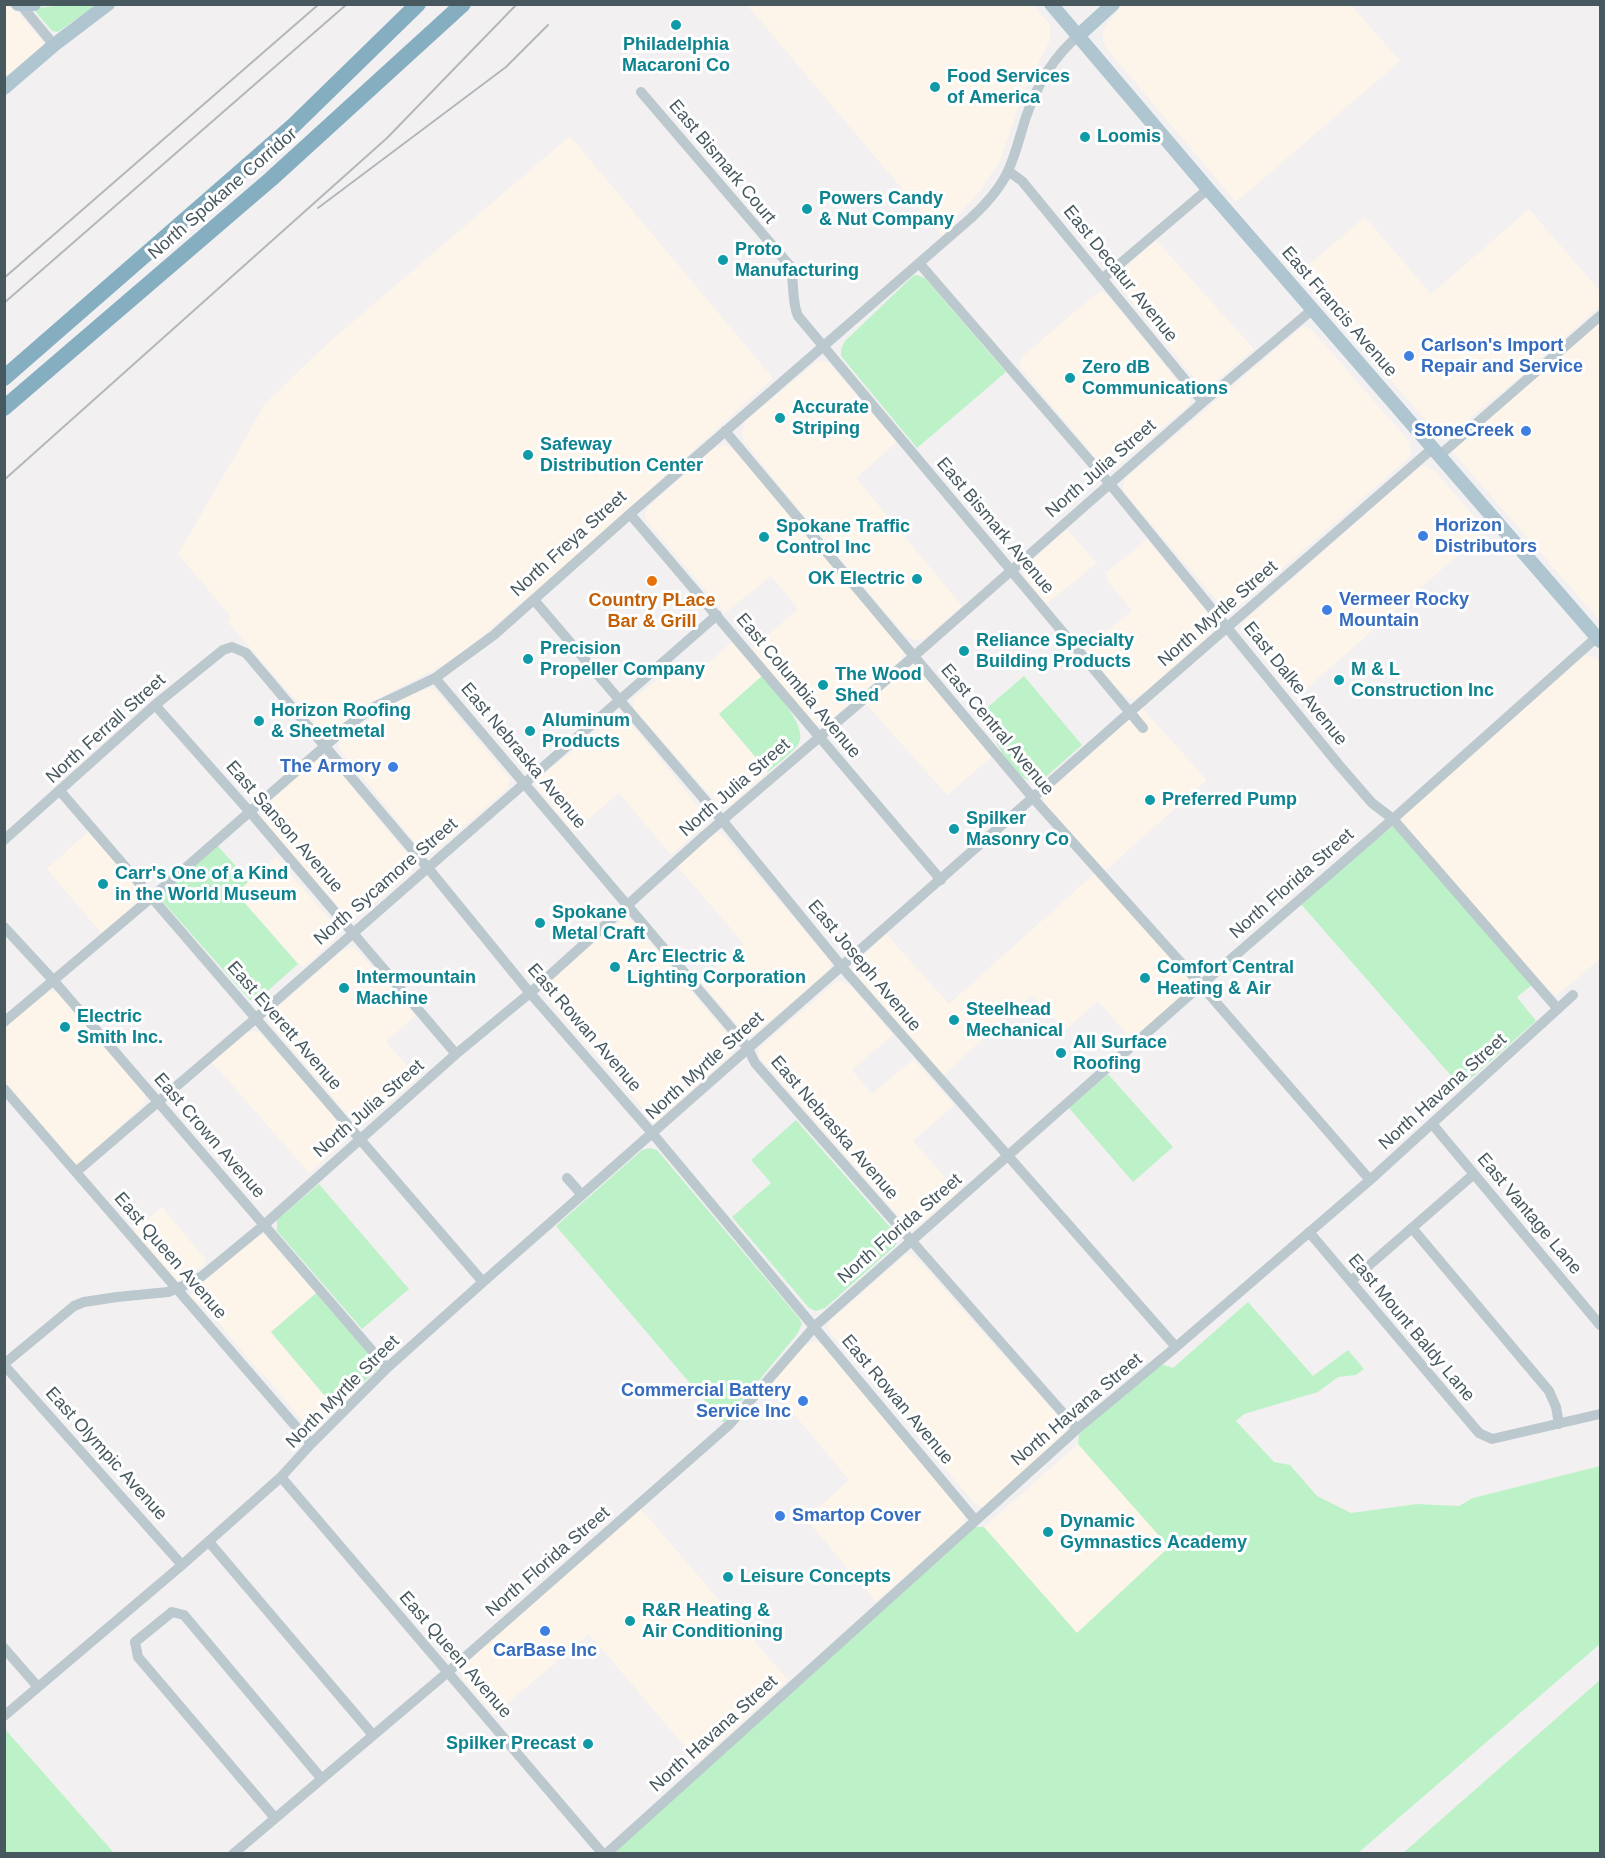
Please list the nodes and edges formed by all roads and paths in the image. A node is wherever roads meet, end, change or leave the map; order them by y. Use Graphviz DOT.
graph roads {
  1 [pos="34,4"];
  2 [pos="108,4"];
  3 [pos="418,4"];
  4 [pos="464,4"];
  5 [pos="1051,4"];
  6 [pos="1113,4"];
  7 [pos="20,5"];
  8 [pos="1078,36"];
  9 [pos="54,45"];
  10 [pos="4,88"];
  11 [pos="641,92"];
  12 [pos="1008,171"];
  13 [pos="1208,189"];
  14 [pos="919,263"];
  15 [pos="1102,279"];
  16 [pos="1313,309"];
  17 [pos="1600,316"];
  18 [pos="823,345"];
  19 [pos="4,378"];
  20 [pos="1203,402"];
  21 [pos="4,408"];
  22 [pos="725,431"];
  23 [pos="1436,452"];
  24 [pos="1110,484"];
  25 [pos="630,514"];
  26 [pos="1010,571"];
  27 [pos="534,600"];
  28 [pos="717,615"];
  29 [pos="1228,627"];
  30 [pos="1599,639"];
  31 [pos="232,647"];
  32 [pos="913,657"];
  33 [pos="435,678"];
  34 [pos="619,701"];
  35 [pos="155,705"];
  36 [pos="1130,712"];
  37 [pos="1143,728"];
  38 [pos="820,737"];
  39 [pos="324,746"];
  40 [pos="524,783"];
  41 [pos="60,791"];
  42 [pos="1032,798"];
  43 [pos="249,811"];
  44 [pos="1393,819"];
  45 [pos="722,820"];
  46 [pos="4,840"];
  47 [pos="428,868"];
  48 [pos="941,879"];
  49 [pos="152,898"];
  50 [pos="626,906"];
  51 [pos="4,927"];
  52 [pos="353,933"];
  53 [pos="842,968"];
  54 [pos="54,981"];
  55 [pos="1201,985"];
  56 [pos="530,993"];
  57 [pos="1573,996"];
  58 [pos="1557,1009"];
  59 [pos="255,1019"];
  60 [pos="4,1022"];
  61 [pos="748,1048"];
  62 [pos="456,1054"];
  63 [pos="4,1089"];
  64 [pos="158,1101"];
  65 [pos="1433,1125"];
  66 [pos="653,1134"];
  67 [pos="359,1139"];
  68 [pos="1008,1157"];
  69 [pos="76,1172"];
  70 [pos="1474,1174"];
  71 [pos="567,1178"];
  72 [pos="1370,1180"];
  73 [pos="582,1195"];
  74 [pos="264,1225"];
  75 [pos="1412,1228"];
  76 [pos="1309,1232"];
  77 [pos="911,1242"];
  78 [pos="1351,1281"];
  79 [pos="483,1282"];
  80 [pos="177,1289"];
  81 [pos="1600,1325"];
  82 [pos="814,1326"];
  83 [pos="1176,1347"];
  84 [pos="4,1364"];
  85 [pos="387,1368"];
  86 [pos="1600,1414"];
  87 [pos="1559,1424"];
  88 [pos="1077,1429"];
  89 [pos="311,1444"];
  90 [pos="281,1477"];
  91 [pos="975,1520"];
  92 [pos="209,1542"];
  93 [pos="182,1565"];
  94 [pos="4,1648"];
  95 [pos="448,1672"];
  96 [pos="38,1687"];
  97 [pos="4,1716"];
  98 [pos="373,1735"];
  99 [pos="321,1778"];
  100 [pos="275,1818"];
  101 [pos="233,1854"];
  102 [pos="604,1854"];
  1 -- 7 [label="main road"];
  2 -- 9 [label="main road"];
  3 -- 19 [label="highway, North Spokane Corridor"];
  4 -- 21 [label="highway, North Spokane Corridor"];
  5 -- 8 [label="main road, East Francis Avenue"];
  6 -- 8 [label="main road, North Freya Street"];
  7 -- 9 [label="street"];
  8 -- 12 [label="street, North Freya Street"];
  8 -- 13 [label="main road, East Francis Avenue"];
  9 -- 10 [label="main road"];
  11 -- 18 [label="street, East Bismark Court"];
  12 -- 14 [label="street, North Freya Street"];
  12 -- 15 [label="street, East Decatur Avenue"];
  13 -- 15 [label="street"];
  13 -- 16 [label="main road, East Francis Avenue"];
  14 -- 18 [label="street, North Freya Street"];
  14 -- 24 [label="street, East Dalke Avenue"];
  15 -- 20 [label="street, East Decatur Avenue"];
  16 -- 20 [label="street, North Julia Street"];
  16 -- 23 [label="main road, East Francis Avenue"];
  17 -- 23 [label="street, North Myrtle Street"];
  18 -- 22 [label="street, North Freya Street"];
  18 -- 26 [label="street, East Bismark Avenue"];
  20 -- 24 [label="street, North Julia Street"];
  22 -- 25 [label="street, North Freya Street"];
  22 -- 32 [label="street, East Central Avenue"];
  23 -- 29 [label="street, North Myrtle Street"];
  23 -- 30 [label="main road, East Francis Avenue"];
  24 -- 26 [label="street, North Julia Street"];
  24 -- 29 [label="street, East Dalke Avenue"];
  25 -- 27 [label="street, North Freya Street"];
  25 -- 28 [label="street, East Columbia Avenue"];
  26 -- 32 [label="street, North Julia Street"];
  26 -- 36 [label="street, East Bismark Avenue"];
  27 -- 33 [label="street, North Freya Street"];
  27 -- 34 [label="street, East Joseph Avenue"];
  28 -- 34 [label="street, North Sycamore Street"];
  28 -- 38 [label="street, East Columbia Avenue"];
  29 -- 36 [label="street, North Myrtle Street"];
  29 -- 44 [label="street, East Dalke Avenue"];
  30 -- 44 [label="street, North Florida Street"];
  31 -- 35 [label="street, North Ferrall Street"];
  31 -- 39 [label="street, East Rowan Avenue"];
  32 -- 38 [label="street, North Julia Street"];
  32 -- 42 [label="street, East Central Avenue"];
  33 -- 39 [label="street, North Freya Street"];
  33 -- 40 [label="street, East Nebraska Avenue"];
  34 -- 40 [label="street, North Sycamore Street"];
  34 -- 45 [label="street, East Joseph Avenue"];
  35 -- 41 [label="street, North Ferrall Street"];
  35 -- 43 [label="street, East Sanson Avenue"];
  36 -- 37 [label="street, East Bismark Avenue"];
  36 -- 42 [label="street, North Myrtle Street"];
  38 -- 45 [label="street, North Julia Street"];
  38 -- 48 [label="street, East Columbia Avenue"];
  39 -- 43 [label="street, North Freya Street"];
  39 -- 47 [label="street, East Rowan Avenue"];
  40 -- 47 [label="street, North Sycamore Street"];
  40 -- 50 [label="street, East Nebraska Avenue"];
  41 -- 46 [label="street, North Ferrall Street"];
  41 -- 49 [label="street, East Everett Avenue"];
  42 -- 48 [label="street, North Myrtle Street"];
  42 -- 55 [label="street, East Central Avenue"];
  43 -- 49 [label="street, North Freya Street"];
  43 -- 52 [label="street, East Sanson Avenue"];
  44 -- 55 [label="street, North Florida Street"];
  44 -- 58 [label="street, East Dalke Avenue"];
  45 -- 50 [label="street, North Julia Street"];
  45 -- 53 [label="street, East Joseph Avenue"];
  47 -- 52 [label="street, North Sycamore Street"];
  47 -- 56 [label="street, East Rowan Avenue"];
  48 -- 53 [label="street, North Myrtle Street"];
  49 -- 54 [label="street, North Freya Street"];
  49 -- 59 [label="street, East Everett Avenue"];
  50 -- 56 [label="street, North Julia Street"];
  50 -- 61 [label="street, East Nebraska Avenue"];
  51 -- 54 [label="street, East Crown Avenue"];
  52 -- 59 [label="street, North Sycamore Street"];
  52 -- 62 [label="street, East Sanson Avenue"];
  53 -- 61 [label="street, North Myrtle Street"];
  53 -- 68 [label="street, East Joseph Avenue"];
  54 -- 60 [label="street, North Freya Street"];
  54 -- 64 [label="street, East Crown Avenue"];
  55 -- 68 [label="street, North Florida Street"];
  55 -- 72 [label="street, East Central Avenue"];
  56 -- 62 [label="street, North Julia Street"];
  56 -- 66 [label="street, East Rowan Avenue"];
  57 -- 58 [label="street, North Havana Street"];
  58 -- 65 [label="street, North Havana Street"];
  59 -- 64 [label="street, North Sycamore Street"];
  59 -- 67 [label="street, East Everett Avenue"];
  61 -- 66 [label="street, North Myrtle Street"];
  61 -- 77 [label="street, East Nebraska Avenue"];
  62 -- 67 [label="street, North Julia Street"];
  63 -- 69 [label="street, East Queen Avenue"];
  64 -- 69 [label="street, North Sycamore Street"];
  64 -- 74 [label="street, East Crown Avenue"];
  65 -- 70 [label="street, East Vantage Lane"];
  65 -- 72 [label="street, North Havana Street"];
  66 -- 73 [label="street, North Myrtle Street"];
  66 -- 82 [label="street, East Rowan Avenue"];
  67 -- 74 [label="street, North Julia Street"];
  67 -- 79 [label="street, East Everett Avenue"];
  68 -- 77 [label="street, North Florida Street"];
  68 -- 83 [label="street, East Joseph Avenue"];
  69 -- 80 [label="street, East Queen Avenue"];
  70 -- 75 [label="street"];
  70 -- 81 [label="street, East Vantage Lane"];
  71 -- 73 [label="street"];
  72 -- 76 [label="street, North Havana Street"];
  73 -- 79 [label="street, North Myrtle Street"];
  74 -- 80 [label="street, North Julia Street"];
  74 -- 85 [label="street, East Crown Avenue"];
  75 -- 78 [label="street"];
  75 -- 87 [label="street"];
  76 -- 78 [label="street, East Mount Baldy Lane"];
  76 -- 83 [label="street, North Havana Street"];
  77 -- 82 [label="street, North Florida Street"];
  77 -- 88 [label="street, East Nebraska Avenue"];
  78 -- 87 [label="street, East Mount Baldy Lane"];
  79 -- 85 [label="street, North Myrtle Street"];
  80 -- 84 [label="street, North Julia Street"];
  80 -- 89 [label="street, East Queen Avenue"];
  82 -- 91 [label="street, East Rowan Avenue"];
  82 -- 95 [label="street, North Florida Street"];
  83 -- 88 [label="street, North Havana Street"];
  84 -- 93 [label="street, East Olympic Avenue"];
  85 -- 89 [label="street, North Myrtle Street"];
  86 -- 87 [label="street"];
  88 -- 91 [label="street, North Havana Street"];
  89 -- 90 [label="street, North Myrtle Street"];
  90 -- 92 [label="street, North Myrtle Street"];
  90 -- 95 [label="street, East Queen Avenue"];
  91 -- 102 [label="street, North Havana Street"];
  92 -- 93 [label="street, North Myrtle Street"];
  92 -- 98 [label="street"];
  93 -- 96 [label="street, North Myrtle Street"];
  94 -- 96 [label="street"];
  95 -- 98 [label="street, North Florida Street"];
  95 -- 102 [label="street, East Queen Avenue"];
  96 -- 97 [label="street, North Myrtle Street"];
  98 -- 99 [label="street, North Florida Street"];
  99 -- 100 [label="street, North Florida Street"];
  99 -- 100 [label="street"];
  100 -- 101 [label="street, North Florida Street"];
}
